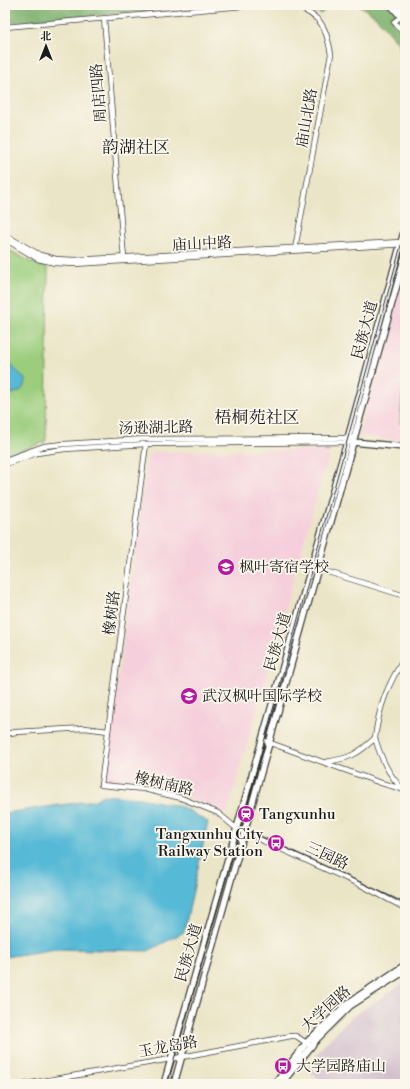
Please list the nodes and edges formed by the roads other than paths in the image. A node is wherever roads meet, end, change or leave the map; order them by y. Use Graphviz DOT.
graph roads {
  1 [pos="255,5"];
  2 [pos="294,5"];
  3 [pos="391,5"];
  4 [pos="399,5"];
  5 [pos="104,18"];
  6 [pos="403,18"];
  7 [pos="5,27"];
  8 [pos="405,34"];
  9 [pos="405,228"];
  10 [pos="5,235"];
  11 [pos="5,240"];
  12 [pos="403,243"];
  13 [pos="295,249"];
  14 [pos="405,256"];
  15 [pos="124,259"];
  16 [pos="351,440"];
  17 [pos="146,444"];
  18 [pos="405,446"];
  19 [pos="5,460"];
  20 [pos="5,464"];
  21 [pos="311,568"];
  22 [pos="318,570"];
  23 [pos="405,596"];
  24 [pos="405,657"];
  25 [pos="108,731"];
  26 [pos="5,734"];
  27 [pos="375,738"];
  28 [pos="262,740"];
  29 [pos="269,742"];
  30 [pos="324,762"];
  31 [pos="101,785"];
  32 [pos="405,790"];
  33 [pos="237,829"];
  34 [pos="245,832"];
  35 [pos="405,908"];
  36 [pos="405,965"];
  37 [pos="405,971"];
  38 [pos="309,1044"];
  39 [pos="182,1057"];
  40 [pos="172,1059"];
  41 [pos="26,1084"];
  42 [pos="164,1084"];
  43 [pos="174,1084"];
  44 [pos="275,1084"];
  45 [pos="281,1084"];
  1 -- 5 [label="street"];
  2 -- 13 [label="street, 庙山北路"];
  3 -- 6 [label="highway"];
  4 -- 6 [label="highway"];
  5 -- 7 [label="street"];
  5 -- 15 [label="street, 周店四路"];
  6 -- 8 [label="street"];
  9 -- 12 [label="main road, 民族大道"];
  10 -- 15 [label="street, 庙山中路"];
  11 -- 15 [label="street, 庙山中路"];
  12 -- 13 [label="street, 庙山中路"];
  12 -- 16 [label="main road, 民族大道"];
  13 -- 15 [label="street, 庙山中路"];
  14 -- 16 [label="main road, 民族大道"];
  16 -- 17 [label="street, 汤逊湖北路"];
  16 -- 18 [label="main road, 汤逊湖北路"];
  16 -- 19 [label="street, 汤逊湖北路"];
  16 -- 21 [label="main road, 民族大道"];
  16 -- 22 [label="main road, 民族大道"];
  17 -- 20 [label="street, 汤逊湖北路"];
  17 -- 25 [label="street, 橡树路"];
  21 -- 22 [label="street"];
  21 -- 28 [label="main road, 民族大道"];
  22 -- 23 [label="street"];
  22 -- 29 [label="main road, 民族大道"];
  24 -- 27 [label="street"];
  25 -- 26 [label="street"];
  25 -- 31 [label="street, 橡树路"];
  27 -- 30 [label="street"];
  27 -- 32 [label="street"];
  28 -- 29 [label="street"];
  28 -- 33 [label="main road, 民族大道"];
  29 -- 30 [label="street"];
  29 -- 34 [label="main road, 民族大道"];
  30 -- 32 [label="street"];
  31 -- 33 [label="street, 橡树南路"];
  33 -- 34 [label="street, 三园路"];
  33 -- 40 [label="main road, 民族大道"];
  34 -- 35 [label="street, 三园路"];
  34 -- 39 [label="main road, 民族大道"];
  36 -- 38 [label="main road, 大学园路"];
  37 -- 38 [label="main road, 大学园路"];
  38 -- 39 [label="street, 玉龙岛路"];
  38 -- 44 [label="main road, 大学园路"];
  38 -- 45 [label="main road, 大学园路"];
  39 -- 40 [label="street, 玉龙岛路"];
  39 -- 43 [label="main road, 民族大道"];
  40 -- 41 [label="street, 玉龙岛路"];
  40 -- 42 [label="main road, 民族大道"];
}
